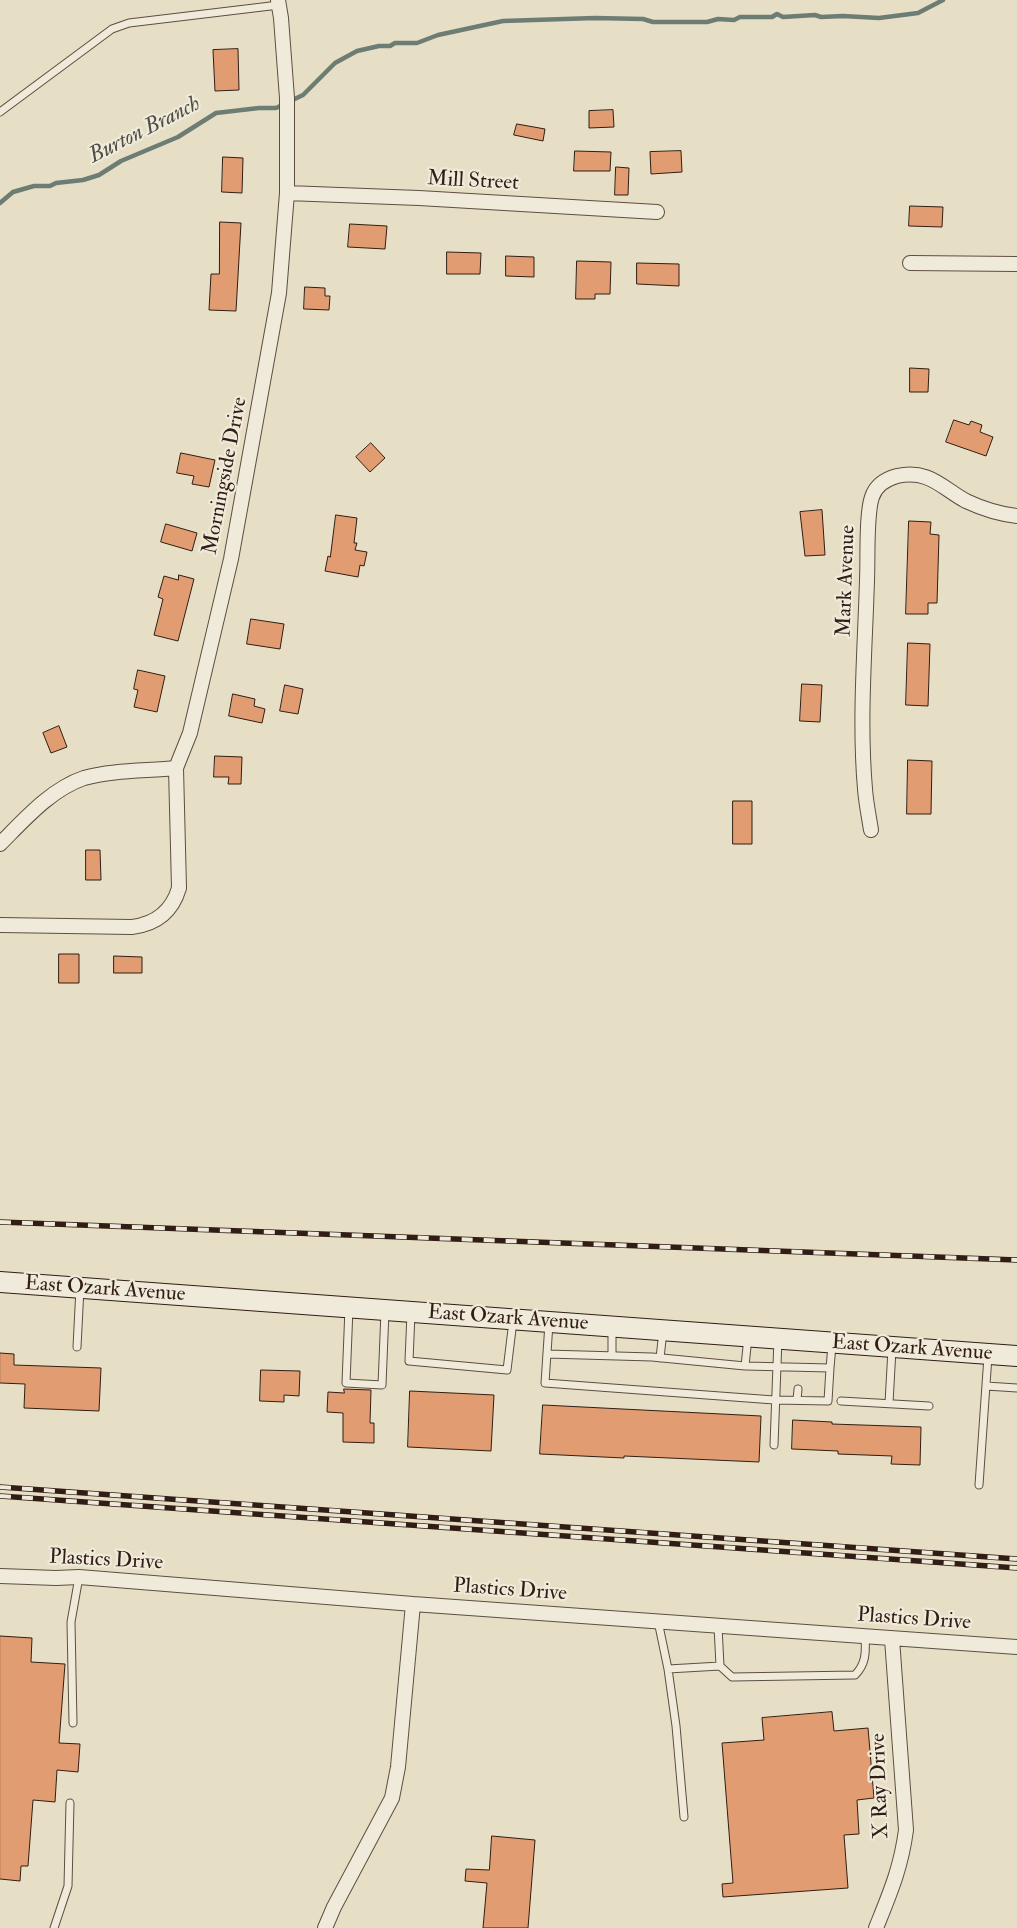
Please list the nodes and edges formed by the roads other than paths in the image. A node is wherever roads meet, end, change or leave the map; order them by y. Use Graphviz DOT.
graph roads {
  1 [pos="278,2"];
  2 [pos="0,112"];
  3 [pos="287,193"];
  4 [pos="657,212"];
  5 [pos="910,262"];
  6 [pos="1017,264"];
  7 [pos="1017,516"];
  8 [pos="176,768"];
  9 [pos="871,830"];
  10 [pos="0,844"];
  11 [pos="0,925"];
  12 [pos="0,1282"];
  13 [pos="80,1288"];
  14 [pos="349,1308"];
  15 [pos="385,1311"];
  16 [pos="410,1312"];
  17 [pos="513,1320"];
  18 [pos="548,1322"];
  19 [pos="612,1327"];
  20 [pos="664,1330"];
  21 [pos="748,1337"];
  22 [pos="778,1339"];
  23 [pos="833,1343"];
  24 [pos="77,1347"];
  25 [pos="892,1347"];
  26 [pos="546,1354"];
  27 [pos="988,1354"];
  28 [pos="612,1356"];
  29 [pos="1017,1356"];
  30 [pos="660,1358"];
  31 [pos="745,1366"];
  32 [pos="776,1367"];
  33 [pos="830,1368"];
  34 [pos="986,1386"];
  35 [pos="1017,1388"];
  36 [pos="798,1389"];
  37 [pos="774,1400"];
  38 [pos="797,1400"];
  39 [pos="841,1401"];
  40 [pos="889,1403"];
  41 [pos="929,1406"];
  42 [pos="774,1445"];
  43 [pos="979,1485"];
  44 [pos="0,1576"];
  45 [pos="79,1577"];
  46 [pos="413,1604"];
  47 [pos="658,1621"];
  48 [pos="718,1626"];
  49 [pos="865,1637"];
  50 [pos="892,1639"];
  51 [pos="1017,1647"];
  52 [pos="720,1666"];
  53 [pos="668,1669"];
  54 [pos="73,1723"];
  55 [pos="70,1803"];
  56 [pos="684,1817"];
  57 [pos="54,1928"];
  58 [pos="325,1928"];
  59 [pos="876,1928"];
  1 -- 2 [label="lane"];
  1 -- 3 [label="street, Morningside Drive"];
  3 -- 4 [label="street, Mill Street"];
  3 -- 8 [label="street, Morningside Drive"];
  5 -- 6 [label="street"];
  7 -- 9 [label="street, Mark Avenue"];
  8 -- 10 [label="street"];
  8 -- 11 [label="street, Morningside Drive"];
  12 -- 13 [label="main road, East Ozark Avenue"];
  13 -- 14 [label="main road, East Ozark Avenue"];
  13 -- 24 [label="lane"];
  14 -- 15 [label="main road, East Ozark Avenue"];
  14 -- 15 [label="lane"];
  15 -- 16 [label="main road, East Ozark Avenue"];
  16 -- 17 [label="main road, East Ozark Avenue"];
  16 -- 17 [label="lane"];
  17 -- 18 [label="main road, East Ozark Avenue"];
  18 -- 19 [label="main road, East Ozark Avenue"];
  18 -- 26 [label="lane"];
  19 -- 20 [label="main road, East Ozark Avenue"];
  19 -- 28 [label="lane"];
  20 -- 21 [label="main road, East Ozark Avenue"];
  20 -- 30 [label="lane"];
  21 -- 22 [label="main road, East Ozark Avenue"];
  21 -- 31 [label="lane"];
  22 -- 23 [label="main road, East Ozark Avenue"];
  22 -- 32 [label="lane"];
  23 -- 25 [label="main road, East Ozark Avenue"];
  23 -- 33 [label="lane"];
  25 -- 27 [label="main road, East Ozark Avenue"];
  25 -- 40 [label="lane"];
  26 -- 28 [label="lane"];
  26 -- 37 [label="lane"];
  27 -- 29 [label="main road, East Ozark Avenue"];
  27 -- 34 [label="lane"];
  28 -- 30 [label="lane"];
  30 -- 31 [label="lane"];
  31 -- 32 [label="lane"];
  32 -- 33 [label="lane"];
  32 -- 37 [label="lane"];
  33 -- 38 [label="lane"];
  34 -- 35 [label="lane"];
  34 -- 43 [label="lane"];
  36 -- 38 [label="lane"];
  37 -- 38 [label="lane"];
  37 -- 42 [label="lane"];
  39 -- 40 [label="lane"];
  40 -- 41 [label="lane"];
  44 -- 45 [label="street, Plastics Drive"];
  45 -- 46 [label="street, Plastics Drive"];
  45 -- 54 [label="lane"];
  46 -- 47 [label="street, Plastics Drive"];
  46 -- 58 [label="street"];
  47 -- 48 [label="street, Plastics Drive"];
  47 -- 53 [label="lane"];
  48 -- 49 [label="street, Plastics Drive"];
  48 -- 52 [label="lane"];
  49 -- 50 [label="street, Plastics Drive"];
  49 -- 52 [label="lane"];
  50 -- 51 [label="street, Plastics Drive"];
  50 -- 59 [label="street, X Ray Drive"];
  52 -- 53 [label="lane"];
  53 -- 56 [label="lane"];
  55 -- 57 [label="lane"];
}
